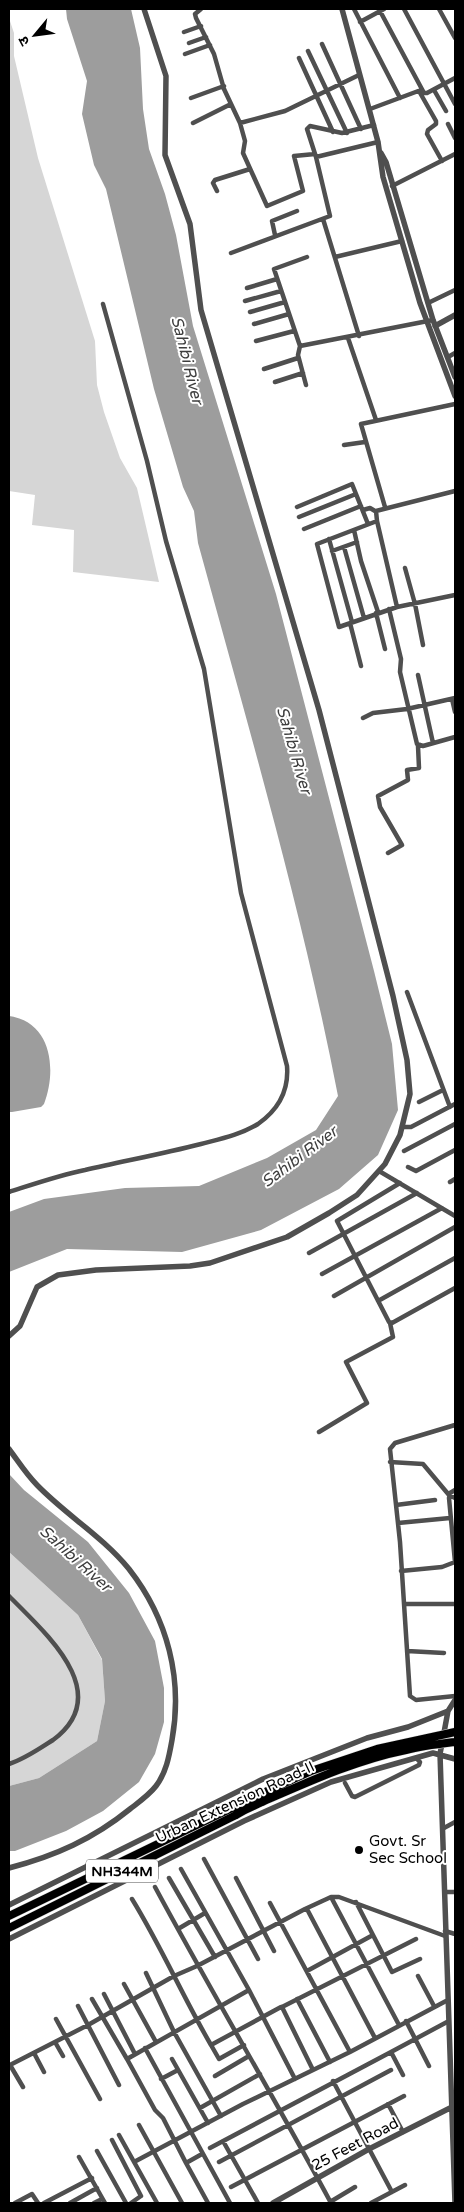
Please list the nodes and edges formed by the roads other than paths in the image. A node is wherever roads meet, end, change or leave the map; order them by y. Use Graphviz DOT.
graph roads {
  1 [pos="144,9"];
  2 [pos="198,9"];
  3 [pos="342,9"];
  4 [pos="354,9"];
  5 [pos="404,9"];
  6 [pos="439,9"];
  7 [pos="382,10"];
  8 [pos="360,22"];
  9 [pos="201,26"];
  10 [pos="184,32"];
  11 [pos="206,37"];
  12 [pos="455,38"];
  13 [pos="189,42"];
  14 [pos="322,44"];
  15 [pos="210,46"];
  16 [pos="308,51"];
  17 [pos="185,54"];
  18 [pos="299,58"];
  19 [pos="359,75"];
  20 [pos="455,78"];
  21 [pos="340,84"];
  22 [pos="446,84"];
  23 [pos="224,86"];
  24 [pos="420,90"];
  25 [pos="434,90"];
  26 [pos="327,91"];
  27 [pos="316,96"];
  28 [pos="191,98"];
  29 [pos="400,98"];
  30 [pos="231,104"];
  31 [pos="455,104"];
  32 [pos="370,109"];
  33 [pos="446,111"];
  34 [pos="193,122"];
  35 [pos="240,123"];
  36 [pos="448,124"];
  37 [pos="374,125"];
  38 [pos="360,129"];
  39 [pos="333,132"];
  40 [pos="347,133"];
  41 [pos="455,138"];
  42 [pos="378,142"];
  43 [pos="455,154"];
  44 [pos="315,156"];
  45 [pos="442,161"];
  46 [pos="250,169"];
  47 [pos="389,187"];
  48 [pos="217,191"];
  49 [pos="297,211"];
  50 [pos="324,219"];
  51 [pos="275,236"];
  52 [pos="402,241"];
  53 [pos="231,253"];
  54 [pos="307,257"];
  55 [pos="335,257"];
  56 [pos="277,279"];
  57 [pos="247,288"];
  58 [pos="455,290"];
  59 [pos="281,291"];
  60 [pos="245,301"];
  61 [pos="285,302"];
  62 [pos="428,303"];
  63 [pos="103,304"];
  64 [pos="250,312"];
  65 [pos="289,314"];
  66 [pos="455,315"];
  67 [pos="432,323"];
  68 [pos="254,324"];
  69 [pos="294,331"];
  70 [pos="359,336"];
  71 [pos="348,338"];
  72 [pos="256,341"];
  73 [pos="300,346"];
  74 [pos="455,353"];
  75 [pos="448,357"];
  76 [pos="298,358"];
  77 [pos="264,369"];
  78 [pos="303,373"];
  79 [pos="455,376"];
  80 [pos="275,382"];
  81 [pos="306,386"];
  82 [pos="455,396"];
  83 [pos="455,404"];
  84 [pos="376,420"];
  85 [pos="365,442"];
  86 [pos="344,445"];
  87 [pos="455,491"];
  88 [pos="356,494"];
  89 [pos="297,507"];
  90 [pos="385,507"];
  91 [pos="362,508"];
  92 [pos="375,511"];
  93 [pos="299,517"];
  94 [pos="377,521"];
  95 [pos="368,524"];
  96 [pos="304,529"];
  97 [pos="354,530"];
  98 [pos="329,539"];
  99 [pos="357,542"];
  100 [pos="344,546"];
  101 [pos="332,551"];
  102 [pos="405,568"];
  103 [pos="455,595"];
  104 [pos="415,603"];
  105 [pos="397,606"];
  106 [pos="389,609"];
  107 [pos="377,613"];
  108 [pos="364,618"];
  109 [pos="351,623"];
  110 [pos="423,645"];
  111 [pos="385,649"];
  112 [pos="361,666"];
  113 [pos="418,676"];
  114 [pos="454,698"];
  115 [pos="425,705"];
  116 [pos="408,710"];
  117 [pos="455,712"];
  118 [pos="363,718"];
  119 [pos="455,737"];
  120 [pos="433,743"];
  121 [pos="418,746"];
  122 [pos="388,853"];
  123 [pos="407,992"];
  124 [pos="443,1090"];
  125 [pos="419,1102"];
  126 [pos="455,1104"];
  127 [pos="450,1107"];
  128 [pos="455,1124"];
  129 [pos="403,1128"];
  130 [pos="455,1150"];
  131 [pos="404,1151"];
  132 [pos="408,1167"];
  133 [pos="380,1171"];
  134 [pos="455,1179"];
  135 [pos="450,1182"];
  136 [pos="400,1183"];
  137 [pos="9,1192"];
  138 [pos="417,1193"];
  139 [pos="442,1208"];
  140 [pos="455,1216"];
  141 [pos="455,1227"];
  142 [pos="344,1235"];
  143 [pos="310,1253"];
  144 [pos="355,1256"];
  145 [pos="455,1258"];
  146 [pos="322,1274"];
  147 [pos="366,1278"];
  148 [pos="455,1288"];
  149 [pos="334,1296"];
  150 [pos="378,1301"];
  151 [pos="390,1323"];
  152 [pos="9,1336"];
  153 [pos="455,1426"];
  154 [pos="318,1432"];
  155 [pos="9,1449"];
  156 [pos="390,1462"];
  157 [pos="455,1490"];
  158 [pos="449,1495"];
  159 [pos="455,1498"];
  160 [pos="435,1500"];
  161 [pos="396,1505"];
  162 [pos="450,1518"];
  163 [pos="398,1523"];
  164 [pos="401,1571"];
  165 [pos="9,1596"];
  166 [pos="404,1604"];
  167 [pos="455,1604"];
  168 [pos="407,1651"];
  169 [pos="444,1653"];
  170 [pos="455,1696"];
  171 [pos="455,1700"];
  172 [pos="448,1711"];
  173 [pos="455,1732"];
  174 [pos="455,1742"];
  175 [pos="440,1754"];
  176 [pos="416,1758"];
  177 [pos="455,1759"];
  178 [pos="9,1764"];
  179 [pos="345,1783"];
  180 [pos="230,1796"];
  181 [pos="261,1798"];
  182 [pos="238,1809"];
  183 [pos="244,1821"];
  184 [pos="455,1822"];
  185 [pos="444,1828"];
  186 [pos="204,1859"];
  187 [pos="9,1868"];
  188 [pos="181,1868"];
  189 [pos="169,1878"];
  190 [pos="236,1878"];
  191 [pos="155,1887"];
  192 [pos="445,1892"];
  193 [pos="455,1892"];
  194 [pos="332,1897"];
  195 [pos="132,1899"];
  196 [pos="356,1902"];
  197 [pos="270,1903"];
  198 [pos="9,1905"];
  199 [pos="305,1909"];
  200 [pos="205,1913"];
  201 [pos="9,1916"];
  202 [pos="193,1920"];
  203 [pos="281,1922"];
  204 [pos="9,1928"];
  205 [pos="178,1929"];
  206 [pos="265,1931"];
  207 [pos="445,1934"];
  208 [pos="455,1934"];
  209 [pos="373,1935"];
  210 [pos="9,1938"];
  211 [pos="416,1939"];
  212 [pos="248,1940"];
  213 [pos="357,1944"];
  214 [pos="226,1951"];
  215 [pos="274,1951"];
  216 [pos="384,1955"];
  217 [pos="215,1957"];
  218 [pos="332,1957"];
  219 [pos="258,1958"];
  220 [pos="420,1959"];
  221 [pos="367,1962"];
  222 [pos="197,1966"];
  223 [pos="306,1971"];
  224 [pos="146,1973"];
  225 [pos="174,1976"];
  226 [pos="342,1976"];
  227 [pos="418,1976"];
  228 [pos="124,1984"];
  229 [pos="455,1986"];
  230 [pos="446,1988"];
  231 [pos="154,1989"];
  232 [pos="316,1989"];
  233 [pos="249,1990"];
  234 [pos="104,1994"];
  235 [pos="92,1999"];
  236 [pos="296,1999"];
  237 [pos="133,2000"];
  238 [pos="446,2001"];
  239 [pos="78,2006"];
  240 [pos="222,2006"];
  241 [pos="434,2006"];
  242 [pos="281,2008"];
  243 [pos="113,2011"];
  244 [pos="102,2017"];
  245 [pos="263,2017"];
  246 [pos="56,2019"];
  247 [pos="196,2021"];
  248 [pos="406,2021"];
  249 [pos="447,2022"];
  250 [pos="88,2025"];
  251 [pos="399,2025"];
  252 [pos="236,2031"];
  253 [pos="174,2032"];
  254 [pos="66,2036"];
  255 [pos="375,2038"];
  256 [pos="415,2039"];
  257 [pos="55,2042"];
  258 [pos="156,2042"];
  259 [pos="211,2045"];
  260 [pos="244,2045"];
  261 [pos="145,2048"];
  262 [pos="350,2052"];
  263 [pos="391,2052"];
  264 [pos="34,2053"];
  265 [pos="135,2054"];
  266 [pos="62,2056"];
  267 [pos="250,2056"];
  268 [pos="127,2059"];
  269 [pos="172,2059"];
  270 [pos="330,2062"];
  271 [pos="9,2064"];
  272 [pos="429,2066"];
  273 [pos="178,2070"];
  274 [pos="313,2070"];
  275 [pos="391,2070"];
  276 [pos="44,2072"];
  277 [pos="260,2074"];
  278 [pos="404,2075"];
  279 [pos="215,2076"];
  280 [pos="161,2079"];
  281 [pos="295,2079"];
  282 [pos="333,2081"];
  283 [pos="118,2085"];
  284 [pos="23,2087"];
  285 [pos="270,2093"];
  286 [pos="340,2096"];
  287 [pos="404,2096"];
  288 [pos="100,2098"];
  289 [pos="213,2101"];
  290 [pos="388,2104"];
  291 [pos="453,2107"];
  292 [pos="200,2108"];
  293 [pos="280,2110"];
  294 [pos="221,2116"];
  295 [pos="354,2121"];
  296 [pos="208,2123"];
  297 [pos="288,2124"];
  298 [pos="140,2125"];
  299 [pos="190,2132"];
  300 [pos="402,2132"];
  301 [pos="119,2135"];
  302 [pos="112,2140"];
  303 [pos="174,2140"];
  304 [pos="224,2141"];
  305 [pos="210,2148"];
  306 [pos="301,2149"];
  307 [pos="369,2149"];
  308 [pos="97,2151"];
  309 [pos="154,2151"];
  310 [pos="202,2154"];
  311 [pos="232,2155"];
  312 [pos="79,2156"];
  313 [pos="134,2162"];
  314 [pos="219,2162"];
  315 [pos="186,2163"];
  316 [pos="92,2178"];
  317 [pos="318,2178"];
  318 [pos="245,2180"];
  319 [pos="405,2185"];
  320 [pos="231,2187"];
  321 [pos="97,2188"];
  322 [pos="355,2188"];
  323 [pos="392,2192"];
  324 [pos="104,2201"];
  325 [pos="330,2202"];
  326 [pos="455,2202"];
  327 [pos="15,2203"];
  328 [pos="38,2203"];
  329 [pos="44,2203"];
  330 [pos="70,2203"];
  331 [pos="94,2203"];
  332 [pos="126,2203"];
  333 [pos="131,2203"];
  334 [pos="157,2203"];
  335 [pos="182,2203"];
  336 [pos="208,2203"];
  337 [pos="230,2203"];
  338 [pos="258,2203"];
  339 [pos="273,2203"];
  340 [pos="372,2203"];
  1 -- 129 [label="street"];
  2 -- 9 [label="street"];
  3 -- 19 [label="street"];
  4 -- 8 [label="street"];
  5 -- 22 [label="street"];
  6 -- 12 [label="street"];
  7 -- 8 [label="street"];
  7 -- 24 [label="street"];
  8 -- 29 [label="street"];
  9 -- 10 [label="street"];
  9 -- 11 [label="street"];
  11 -- 13 [label="street"];
  11 -- 15 [label="street"];
  14 -- 21 [label="street"];
  15 -- 17 [label="street"];
  15 -- 23 [label="street"];
  16 -- 26 [label="street"];
  18 -- 27 [label="street"];
  19 -- 21 [label="street"];
  19 -- 32 [label="street"];
  20 -- 22 [label="street"];
  21 -- 26 [label="street"];
  21 -- 38 [label="street"];
  22 -- 25 [label="street"];
  22 -- 31 [label="street"];
  23 -- 28 [label="street"];
  23 -- 30 [label="street"];
  24 -- 25 [label="street"];
  24 -- 29 [label="street"];
  24 -- 45 [label="street"];
  25 -- 33 [label="street"];
  26 -- 27 [label="street"];
  26 -- 40 [label="street"];
  27 -- 35 [label="street"];
  27 -- 39 [label="street"];
  29 -- 32 [label="street"];
  30 -- 34 [label="street"];
  30 -- 35 [label="street"];
  32 -- 37 [label="street"];
  35 -- 46 [label="street"];
  36 -- 41 [label="street"];
  37 -- 38 [label="street"];
  37 -- 42 [label="street"];
  38 -- 40 [label="street"];
  39 -- 40 [label="street"];
  39 -- 44 [label="street"];
  42 -- 44 [label="street"];
  42 -- 47 [label="street"];
  43 -- 45 [label="street"];
  44 -- 46 [label="street"];
  44 -- 50 [label="street"];
  45 -- 47 [label="street"];
  46 -- 48 [label="street"];
  47 -- 52 [label="street"];
  47 -- 62 [label="street"];
  49 -- 51 [label="street"];
  50 -- 51 [label="street"];
  50 -- 55 [label="street"];
  51 -- 53 [label="street"];
  52 -- 55 [label="street"];
  52 -- 67 [label="street"];
  54 -- 56 [label="street"];
  55 -- 70 [label="street"];
  56 -- 57 [label="street"];
  56 -- 59 [label="street"];
  58 -- 62 [label="street"];
  59 -- 60 [label="street"];
  59 -- 61 [label="street"];
  61 -- 64 [label="street"];
  61 -- 65 [label="street"];
  62 -- 67 [label="street"];
  63 -- 137 [label="street"];
  65 -- 68 [label="street"];
  65 -- 69 [label="street"];
  66 -- 67 [label="street"];
  67 -- 70 [label="street"];
  67 -- 75 [label="street"];
  67 -- 82 [label="street"];
  69 -- 72 [label="street"];
  69 -- 73 [label="street"];
  70 -- 71 [label="street"];
  71 -- 73 [label="street"];
  71 -- 84 [label="street"];
  73 -- 76 [label="street"];
  74 -- 75 [label="street"];
  75 -- 79 [label="street"];
  76 -- 77 [label="street"];
  76 -- 78 [label="street"];
  78 -- 80 [label="street"];
  78 -- 81 [label="street"];
  83 -- 84 [label="street"];
  84 -- 85 [label="street"];
  85 -- 86 [label="street"];
  85 -- 90 [label="street"];
  87 -- 90 [label="street"];
  88 -- 89 [label="street"];
  88 -- 91 [label="street"];
  88 -- 93 [label="street"];
  90 -- 92 [label="street"];
  91 -- 92 [label="street"];
  91 -- 95 [label="street"];
  91 -- 96 [label="street"];
  92 -- 94 [label="street"];
  94 -- 95 [label="street"];
  94 -- 105 [label="street"];
  95 -- 97 [label="street"];
  97 -- 98 [label="street"];
  97 -- 99 [label="street"];
  98 -- 101 [label="street"];
  98 -- 109 [label="street"];
  99 -- 100 [label="street"];
  99 -- 107 [label="street"];
  100 -- 101 [label="street"];
  100 -- 108 [label="street"];
  101 -- 109 [label="street"];
  102 -- 104 [label="street"];
  103 -- 104 [label="street"];
  104 -- 105 [label="street"];
  104 -- 110 [label="street"];
  105 -- 106 [label="street"];
  106 -- 107 [label="street"];
  106 -- 116 [label="street"];
  107 -- 108 [label="street"];
  107 -- 111 [label="street"];
  108 -- 109 [label="street"];
  109 -- 112 [label="street"];
  113 -- 115 [label="street"];
  114 -- 115 [label="street"];
  114 -- 117 [label="street"];
  115 -- 116 [label="street"];
  115 -- 120 [label="street"];
  116 -- 118 [label="street"];
  116 -- 121 [label="street"];
  119 -- 120 [label="street"];
  120 -- 121 [label="street"];
  121 -- 122 [label="street"];
  123 -- 124 [label="street"];
  124 -- 125 [label="street"];
  124 -- 127 [label="street"];
  126 -- 127 [label="street"];
  127 -- 129 [label="street"];
  128 -- 131 [label="street"];
  129 -- 133 [label="street"];
  130 -- 132 [label="street"];
  133 -- 136 [label="street"];
  133 -- 152 [label="street"];
  134 -- 135 [label="street"];
  136 -- 138 [label="street"];
  136 -- 142 [label="street"];
  138 -- 139 [label="street"];
  138 -- 142 [label="street"];
  139 -- 140 [label="street"];
  139 -- 144 [label="street"];
  141 -- 147 [label="street"];
  142 -- 143 [label="street"];
  142 -- 144 [label="street"];
  144 -- 146 [label="street"];
  144 -- 147 [label="street"];
  145 -- 150 [label="street"];
  147 -- 149 [label="street"];
  147 -- 150 [label="street"];
  148 -- 151 [label="street"];
  150 -- 151 [label="street"];
  151 -- 154 [label="street"];
  153 -- 156 [label="street"];
  155 -- 187 [label="street"];
  156 -- 158 [label="street"];
  156 -- 161 [label="street"];
  157 -- 158 [label="street"];
  158 -- 159 [label="street"];
  158 -- 162 [label="street"];
  160 -- 161 [label="street"];
  161 -- 163 [label="street"];
  162 -- 163 [label="street"];
  162 -- 164 [label="street"];
  163 -- 164 [label="street"];
  164 -- 166 [label="street"];
  165 -- 178 [label="street"];
  166 -- 167 [label="street"];
  166 -- 168 [label="street"];
  168 -- 169 [label="street"];
  168 -- 170 [label="street"];
  171 -- 172 [label="street"];
  172 -- 175 [label="street"];
  172 -- 180 [label="street"];
  173 -- 181 [label="highway, Urban Extension Road-II / NH344M, bridge"];
  174 -- 181 [label="highway, Urban Extension Road-II / NH344M, bridge"];
  175 -- 176 [label="street"];
  175 -- 177 [label="street"];
  175 -- 185 [label="street"];
  176 -- 179 [label="street"];
  176 -- 183 [label="street"];
  180 -- 183 [label="street"];
  180 -- 198 [label="street"];
  181 -- 182 [label="highway, Urban Extension Road-II / NH344M"];
  182 -- 201 [label="highway, Urban Extension Road-II / NH344M"];
  182 -- 204 [label="highway, Urban Extension Road-II / NH344M"];
  183 -- 210 [label="street"];
  184 -- 185 [label="street"];
  185 -- 192 [label="street"];
  186 -- 212 [label="street"];
  188 -- 200 [label="street"];
  189 -- 202 [label="street"];
  190 -- 206 [label="street"];
  191 -- 205 [label="street"];
  192 -- 193 [label="street"];
  192 -- 207 [label="street"];
  194 -- 196 [label="street"];
  194 -- 199 [label="street"];
  194 -- 213 [label="street"];
  195 -- 225 [label="street"];
  196 -- 207 [label="street"];
  196 -- 209 [label="street"];
  197 -- 203 [label="street"];
  199 -- 203 [label="street"];
  199 -- 218 [label="street"];
  200 -- 202 [label="street"];
  200 -- 214 [label="street"];
  202 -- 205 [label="street"];
  202 -- 217 [label="street"];
  203 -- 206 [label="street"];
  203 -- 223 [label="street"];
  205 -- 222 [label="street"];
  206 -- 212 [label="street"];
  206 -- 215 [label="street"];
  207 -- 208 [label="street"];
  207 -- 230 [label="street"];
  209 -- 213 [label="street"];
  209 -- 216 [label="street"];
  211 -- 216 [label="street"];
  212 -- 214 [label="street"];
  212 -- 219 [label="street"];
  213 -- 218 [label="street"];
  213 -- 221 [label="street"];
  214 -- 217 [label="street"];
  214 -- 233 [label="street"];
  216 -- 220 [label="street"];
  216 -- 221 [label="street"];
  217 -- 222 [label="street"];
  218 -- 223 [label="street"];
  218 -- 226 [label="street"];
  221 -- 226 [label="street"];
  221 -- 251 [label="street"];
  222 -- 225 [label="street"];
  222 -- 240 [label="street"];
  223 -- 232 [label="street"];
  224 -- 231 [label="street"];
  225 -- 231 [label="street"];
  225 -- 247 [label="street"];
  226 -- 232 [label="street"];
  226 -- 255 [label="street"];
  227 -- 241 [label="street"];
  228 -- 237 [label="street"];
  229 -- 230 [label="street"];
  230 -- 238 [label="street"];
  231 -- 237 [label="street"];
  231 -- 253 [label="street"];
  232 -- 236 [label="street"];
  232 -- 262 [label="street"];
  233 -- 240 [label="street"];
  233 -- 245 [label="street"];
  234 -- 243 [label="street"];
  235 -- 244 [label="street"];
  236 -- 242 [label="street"];
  236 -- 270 [label="street"];
  237 -- 243 [label="street"];
  237 -- 258 [label="street"];
  238 -- 241 [label="street"];
  238 -- 249 [label="street"];
  239 -- 250 [label="street"];
  240 -- 247 [label="street"];
  240 -- 252 [label="street"];
  241 -- 248 [label="street"];
  242 -- 245 [label="street"];
  242 -- 274 [label="street"];
  243 -- 244 [label="street"];
  243 -- 265 [label="street"];
  244 -- 250 [label="street"];
  244 -- 268 [label="street"];
  245 -- 252 [label="street"];
  245 -- 281 [label="street"];
  246 -- 254 [label="street"];
  247 -- 253 [label="street"];
  247 -- 259 [label="street"];
  248 -- 251 [label="street"];
  248 -- 256 [label="street"];
  249 -- 256 [label="street"];
  249 -- 291 [label="street"];
  250 -- 254 [label="street"];
  250 -- 283 [label="street"];
  251 -- 255 [label="street"];
  252 -- 259 [label="street"];
  252 -- 260 [label="street"];
  253 -- 258 [label="street"];
  253 -- 289 [label="street"];
  254 -- 257 [label="street"];
  254 -- 288 [label="street"];
  255 -- 262 [label="street"];
  256 -- 263 [label="street"];
  256 -- 272 [label="street"];
  257 -- 264 [label="street"];
  257 -- 266 [label="street"];
  258 -- 261 [label="street"];
  259 -- 260 [label="street"];
  260 -- 267 [label="street"];
  261 -- 265 [label="street"];
  261 -- 280 [label="street"];
  262 -- 270 [label="street"];
  263 -- 278 [label="street"];
  263 -- 282 [label="street"];
  264 -- 271 [label="street"];
  264 -- 276 [label="street"];
  265 -- 268 [label="street"];
  267 -- 277 [label="street"];
  267 -- 279 [label="street"];
  268 -- 303 [label="street"];
  269 -- 273 [label="street"];
  270 -- 274 [label="street"];
  271 -- 284 [label="street"];
  273 -- 280 [label="street"];
  273 -- 292 [label="street"];
  274 -- 281 [label="street"];
  275 -- 286 [label="street"];
  277 -- 285 [label="street"];
  277 -- 289 [label="street"];
  280 -- 299 [label="street"];
  281 -- 285 [label="street"];
  282 -- 286 [label="street"];
  282 -- 293 [label="street"];
  285 -- 293 [label="street"];
  285 -- 294 [label="street"];
  286 -- 295 [label="street"];
  286 -- 297 [label="street"];
  287 -- 290 [label="street"];
  289 -- 292 [label="street"];
  289 -- 294 [label="street"];
  290 -- 295 [label="street"];
  290 -- 300 [label="street"];
  291 -- 300 [label="street, 25 Feet Road"];
  291 -- 326 [label="street"];
  292 -- 296 [label="street"];
  293 -- 297 [label="street"];
  293 -- 304 [label="street"];
  294 -- 296 [label="street"];
  295 -- 306 [label="street"];
  295 -- 307 [label="street"];
  296 -- 299 [label="street"];
  297 -- 306 [label="street"];
  297 -- 311 [label="street"];
  298 -- 309 [label="street"];
  299 -- 303 [label="street"];
  299 -- 310 [label="street"];
  300 -- 307 [label="street, 25 Feet Road"];
  301 -- 313 [label="street"];
  302 -- 333 [label="street"];
  303 -- 309 [label="street"];
  303 -- 315 [label="street"];
  304 -- 305 [label="street"];
  304 -- 311 [label="street"];
  306 -- 317 [label="street"];
  306 -- 318 [label="street"];
  307 -- 317 [label="street, 25 Feet Road"];
  307 -- 323 [label="street"];
  308 -- 332 [label="street"];
  309 -- 313 [label="street"];
  309 -- 335 [label="street"];
  310 -- 315 [label="street"];
  310 -- 337 [label="street"];
  311 -- 314 [label="street"];
  311 -- 318 [label="street"];
  312 -- 316 [label="street"];
  313 -- 334 [label="street"];
  315 -- 336 [label="street"];
  316 -- 321 [label="street"];
  316 -- 329 [label="street"];
  317 -- 325 [label="street"];
  317 -- 339 [label="street, 25 Feet Road"];
  318 -- 320 [label="street"];
  318 -- 338 [label="street"];
  319 -- 323 [label="street"];
  321 -- 324 [label="street"];
  321 -- 330 [label="street"];
  322 -- 325 [label="street"];
  323 -- 340 [label="street"];
  324 -- 331 [label="street"];
  327 -- 328 [label="street"];
}
